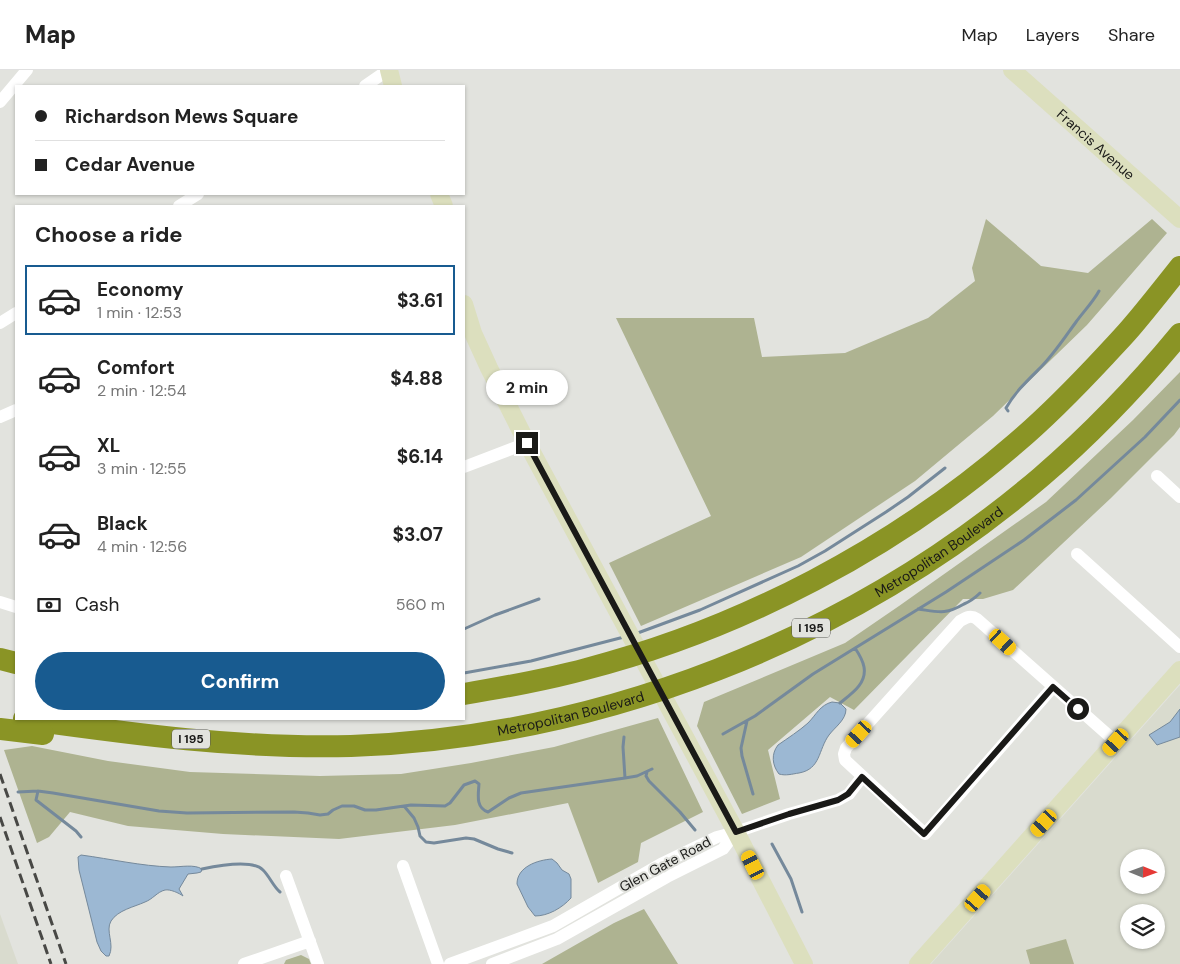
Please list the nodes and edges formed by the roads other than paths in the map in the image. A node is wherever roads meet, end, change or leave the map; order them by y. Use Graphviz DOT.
graph roads {
  1 [pos="27,70"];
  2 [pos="388,70"];
  3 [pos="1012,70"];
  4 [pos="366,85"];
  5 [pos="393,85"];
  6 [pos="0,102"];
  7 [pos="196,195"];
  8 [pos="181,205"];
  9 [pos="1180,219"];
  10 [pos="1178,259"];
  11 [pos="465,307"];
  12 [pos="15,314"];
  13 [pos="0,324"];
  14 [pos="1180,334"];
  15 [pos="15,410"];
  16 [pos="0,417"];
  17 [pos="527,443"];
  18 [pos="465,467"];
  19 [pos="1157,476"];
  20 [pos="1180,497"];
  21 [pos="1077,554"];
  22 [pos="0,602"];
  23 [pos="15,607"];
  24 [pos="1180,647"];
  25 [pos="1180,670"];
  26 [pos="1053,687"];
  27 [pos="465,694"];
  28 [pos="0,716"];
  29 [pos="15,719"];
  30 [pos="26,722"];
  31 [pos="0,729"];
  32 [pos="1116,742"];
  33 [pos="862,777"];
  34 [pos="736,832"];
  35 [pos="402,866"];
  36 [pos="286,876"];
  37 [pos="310,941"];
  38 [pos="270,960"];
  39 [pos="244,964"];
  40 [pos="318,964"];
  41 [pos="438,964"];
  42 [pos="450,964"];
  43 [pos="492,964"];
  44 [pos="804,964"];
  45 [pos="918,964"];
  1 -- 6 [label="street"];
  2 -- 4 [label="street"];
  2 -- 5 [label="street"];
  3 -- 9 [label="street, Francis Avenue"];
  7 -- 8 [label="street"];
  10 -- 27 [label="highway"];
  11 -- 17 [label="street"];
  12 -- 13 [label="street"];
  14 -- 30 [label="highway, Metropolitan Boulevard / I 195"];
  15 -- 16 [label="street"];
  17 -- 18 [label="street"];
  17 -- 34 [label="street"];
  19 -- 20 [label="street"];
  21 -- 24 [label="street"];
  22 -- 23 [label="street"];
  25 -- 32 [label="street"];
  26 -- 32 [label="street"];
  26 -- 33 [label="street"];
  26 -- 33 [label="street"];
  28 -- 29 [label="highway, Metropolitan Boulevard / I 195"];
  30 -- 31 [label="highway"];
  32 -- 45 [label="street"];
  33 -- 34 [label="street"];
  34 -- 42 [label="street, Glen Gate Road"];
  34 -- 43 [label="street, Glen Gate Road"];
  34 -- 44 [label="street"];
  35 -- 41 [label="street"];
  36 -- 37 [label="street"];
  37 -- 38 [label="street"];
  37 -- 40 [label="street"];
  38 -- 39 [label="street"];
}
